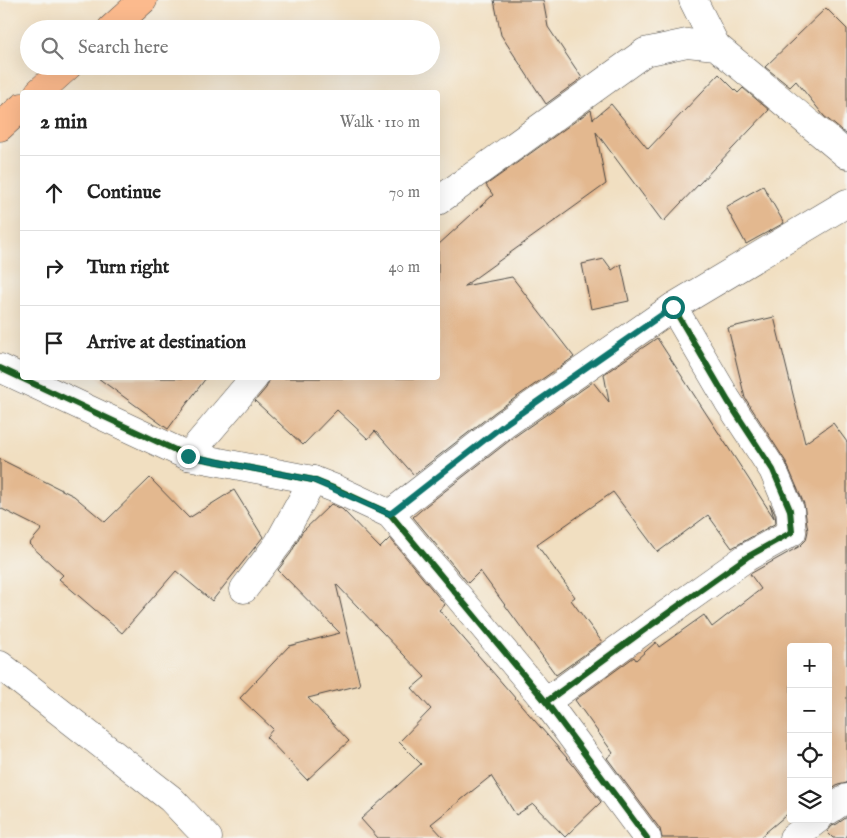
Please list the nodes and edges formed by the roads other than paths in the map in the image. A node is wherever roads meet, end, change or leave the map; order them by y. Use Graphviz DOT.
graph roads {
  1 [pos="143,0"];
  2 [pos="693,0"];
  3 [pos="121,20"];
  4 [pos="716,46"];
  5 [pos="58,75"];
  6 [pos="41,90"];
  7 [pos="20,109"];
  8 [pos="0,127"];
  9 [pos="847,155"];
  10 [pos="440,199"];
  11 [pos="847,203"];
  12 [pos="673,307"];
  13 [pos="0,368"];
  14 [pos="20,377"];
  15 [pos="26,380"];
  16 [pos="252,380"];
  17 [pos="188,456"];
  18 [pos="313,480"];
  19 [pos="390,514"];
  20 [pos="244,589"];
  21 [pos="0,665"];
  22 [pos="546,702"];
  23 [pos="847,798"];
  24 [pos="832,809"];
  25 [pos="813,823"];
  26 [pos="208,838"];
  27 [pos="646,838"];
  28 [pos="793,838"];
  1 -- 3 [label="main road"];
  2 -- 4 [label="street"];
  4 -- 9 [label="street"];
  4 -- 10 [label="street"];
  5 -- 6 [label="main road"];
  7 -- 8 [label="main road"];
  11 -- 12 [label="street"];
  12 -- 19 [label="street"];
  12 -- 22 [label="street"];
  13 -- 14 [label="street"];
  15 -- 17 [label="street"];
  16 -- 17 [label="street"];
  17 -- 18 [label="street"];
  18 -- 19 [label="street"];
  18 -- 20 [label="street"];
  19 -- 22 [label="street"];
  21 -- 26 [label="street"];
  22 -- 27 [label="street"];
  23 -- 24 [label="street"];
  25 -- 28 [label="street"];
}
